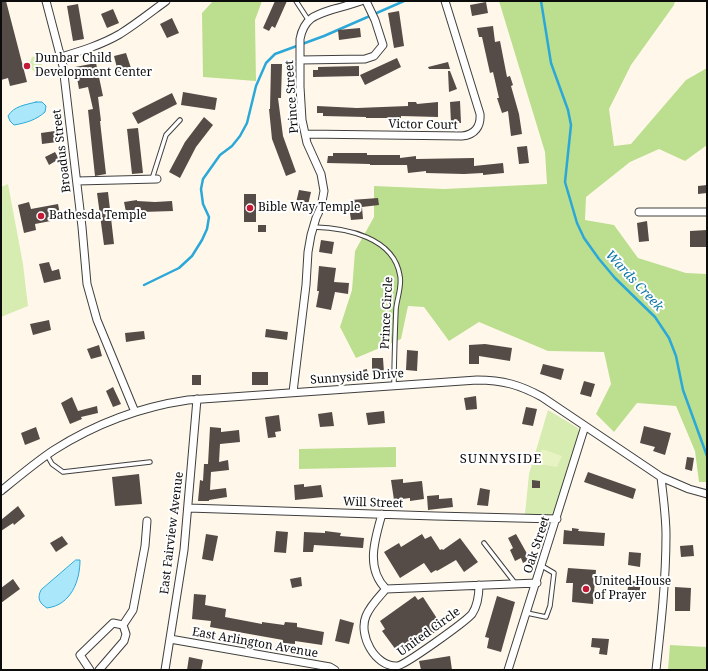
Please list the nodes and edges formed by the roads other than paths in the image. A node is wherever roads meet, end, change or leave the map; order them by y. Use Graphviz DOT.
graph roads {
  1 [pos="46,1"];
  2 [pos="166,1"];
  3 [pos="296,1"];
  4 [pos="361,1"];
  5 [pos="366,1"];
  6 [pos="445,1"];
  7 [pos="349,3"];
  8 [pos="309,21"];
  9 [pos="61,57"];
  10 [pos="300,60"];
  11 [pos="180,120"];
  12 [pos="304,134"];
  13 [pos="155,180"];
  14 [pos="77,181"];
  15 [pos="639,212"];
  16 [pos="707,212"];
  17 [pos="314,227"];
  18 [pos="394,386"];
  19 [pos="293,392"];
  20 [pos="197,399"];
  21 [pos="134,412"];
  22 [pos="586,426"];
  23 [pos="47,456"];
  24 [pos="150,462"];
  25 [pos="661,477"];
  26 [pos="1,491"];
  27 [pos="707,494"];
  28 [pos="188,508"];
  29 [pos="382,514"];
  30 [pos="557,519"];
  31 [pos="147,521"];
  32 [pos="484,543"];
  33 [pos="542,566"];
  34 [pos="537,582"];
  35 [pos="515,583"];
  36 [pos="479,585"];
  37 [pos="386,589"];
  38 [pos="527,613"];
  39 [pos="123,625"];
  40 [pos="170,639"];
  41 [pos="90,670"];
  42 [pos="99,670"];
  43 [pos="165,670"];
  44 [pos="335,670"];
  45 [pos="508,670"];
  46 [pos="656,670"];
  1 -- 9 [label="street, Broadus Street"];
  2 -- 9 [label="street"];
  3 -- 8 [label="lane"];
  4 -- 7 [label="street"];
  5 -- 10 [label="street"];
  6 -- 12 [label="street, Victor Court"];
  7 -- 8 [label="street"];
  8 -- 10 [label="street, Prince Street"];
  9 -- 14 [label="street, Broadus Street"];
  10 -- 12 [label="street, Prince Street"];
  11 -- 13 [label="lane"];
  12 -- 17 [label="street, Prince Street"];
  13 -- 14 [label="street"];
  14 -- 21 [label="street, Broadus Street"];
  15 -- 16 [label="street"];
  17 -- 18 [label="lane, Prince Circle"];
  17 -- 19 [label="street, Prince Street"];
  18 -- 19 [label="street, Sunnyside Drive"];
  18 -- 22 [label="street, Sunnyside Drive"];
  19 -- 20 [label="street, Sunnyside Drive"];
  20 -- 21 [label="street, Sunnyside Drive"];
  20 -- 28 [label="street, East Fairview Avenue"];
  21 -- 23 [label="street, Sunnyside Drive"];
  22 -- 25 [label="street, Sunnyside Drive"];
  22 -- 30 [label="street, Oak Street"];
  23 -- 24 [label="lane"];
  23 -- 26 [label="street, Sunnyside Drive"];
  25 -- 27 [label="street, Sunnyside Drive"];
  25 -- 46 [label="street"];
  28 -- 29 [label="street, Will Street"];
  28 -- 40 [label="street, East Fairview Avenue"];
  29 -- 30 [label="street, Will Street"];
  29 -- 37 [label="street"];
  30 -- 33 [label="street, Oak Street"];
  31 -- 39 [label="street"];
  32 -- 35 [label="lane"];
  33 -- 34 [label="street, Oak Street"];
  33 -- 38 [label="lane"];
  34 -- 35 [label="street"];
  34 -- 38 [label="street, Oak Street"];
  35 -- 36 [label="street"];
  36 -- 37 [label="street"];
  36 -- 37 [label="street, United Circle"];
  38 -- 45 [label="street, Oak Street"];
  39 -- 41 [label="street"];
  39 -- 42 [label="street"];
  40 -- 43 [label="street, East Fairview Avenue"];
  40 -- 44 [label="street, East Arlington Avenue"];
}
